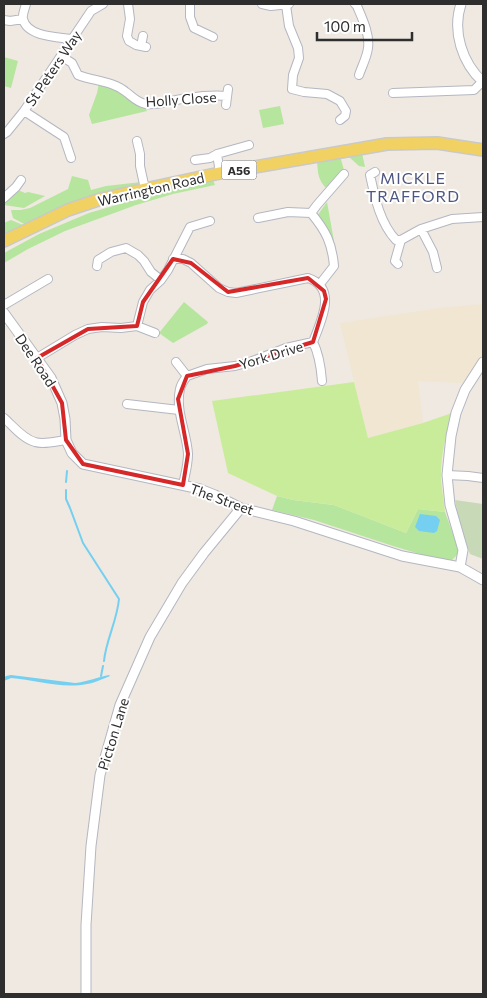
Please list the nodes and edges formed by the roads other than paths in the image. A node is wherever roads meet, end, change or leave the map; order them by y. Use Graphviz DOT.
graph roads {
  1 [pos="26,4"];
  2 [pos="103,4"];
  3 [pos="128,4"];
  4 [pos="190,4"];
  5 [pos="262,4"];
  6 [pos="287,4"];
  7 [pos="355,4"];
  8 [pos="461,4"];
  9 [pos="23,19"];
  10 [pos="7,20"];
  11 [pos="210,26"];
  12 [pos="7,30"];
  13 [pos="203,33"];
  14 [pos="142,36"];
  15 [pos="213,37"];
  16 [pos="72,39"];
  17 [pos="61,56"];
  18 [pos="359,75"];
  19 [pos="483,82"];
  20 [pos="393,93"];
  21 [pos="226,105"];
  22 [pos="24,111"];
  23 [pos="340,120"];
  24 [pos="4,134"];
  25 [pos="137,141"];
  26 [pos="249,145"];
  27 [pos="483,150"];
  28 [pos="217,154"];
  29 [pos="71,158"];
  30 [pos="195,160"];
  31 [pos="375,172"];
  32 [pos="220,174"];
  33 [pos="344,174"];
  34 [pos="145,188"];
  35 [pos="26,189"];
  36 [pos="4,198"];
  37 [pos="311,213"];
  38 [pos="483,217"];
  39 [pos="258,218"];
  40 [pos="210,221"];
  41 [pos="421,228"];
  42 [pos="402,240"];
  43 [pos="4,241"];
  44 [pos="173,259"];
  45 [pos="394,261"];
  46 [pos="97,266"];
  47 [pos="437,268"];
  48 [pos="48,279"];
  49 [pos="160,280"];
  50 [pos="320,284"];
  51 [pos="4,305"];
  52 [pos="4,313"];
  53 [pos="137,326"];
  54 [pos="155,333"];
  55 [pos="313,342"];
  56 [pos="37,358"];
  57 [pos="176,362"];
  58 [pos="483,362"];
  59 [pos="312,374"];
  60 [pos="187,376"];
  61 [pos="127,404"];
  62 [pos="179,410"];
  63 [pos="4,418"];
  64 [pos="66,440"];
  65 [pos="447,475"];
  66 [pos="483,478"];
  67 [pos="183,485"];
  68 [pos="241,508"];
  69 [pos="460,567"];
  70 [pos="483,580"];
  71 [pos="86,994"];
  1 -- 9 [label="street"];
  2 -- 16 [label="street, St Peters Way"];
  3 -- 14 [label="street"];
  4 -- 13 [label="street"];
  5 -- 6 [label="street"];
  6 -- 23 [label="street"];
  7 -- 18 [label="street"];
  8 -- 19 [label="street"];
  9 -- 10 [label="street"];
  9 -- 16 [label="street"];
  10 -- 12 [label="street"];
  11 -- 13 [label="street"];
  13 -- 15 [label="street"];
  16 -- 17 [label="street, St Peters Way"];
  17 -- 21 [label="street, Holly Close"];
  17 -- 22 [label="street, St Peters Way"];
  19 -- 20 [label="street"];
  22 -- 24 [label="street, St Peters Way"];
  22 -- 29 [label="street"];
  25 -- 34 [label="street"];
  26 -- 28 [label="street"];
  27 -- 32 [label="main road, Warrington Road / A56"];
  28 -- 30 [label="street"];
  28 -- 32 [label="street"];
  31 -- 42 [label="street"];
  32 -- 34 [label="main road, Warrington Road / A56"];
  33 -- 37 [label="street"];
  34 -- 43 [label="main road, Warrington Road / A56"];
  35 -- 36 [label="street"];
  37 -- 39 [label="street"];
  37 -- 50 [label="street"];
  38 -- 41 [label="street"];
  40 -- 44 [label="street"];
  41 -- 42 [label="street"];
  41 -- 47 [label="street"];
  42 -- 45 [label="street"];
  44 -- 49 [label="street"];
  44 -- 50 [label="street"];
  46 -- 49 [label="street"];
  48 -- 51 [label="street"];
  49 -- 53 [label="street"];
  50 -- 55 [label="street, York Drive"];
  52 -- 56 [label="street, Dee Road"];
  53 -- 54 [label="street"];
  53 -- 56 [label="street"];
  55 -- 59 [label="street"];
  55 -- 60 [label="street, York Drive"];
  56 -- 64 [label="street, Dee Road"];
  57 -- 60 [label="street"];
  58 -- 65 [label="street"];
  60 -- 62 [label="street"];
  61 -- 62 [label="street"];
  62 -- 67 [label="street"];
  63 -- 64 [label="street"];
  64 -- 67 [label="street, The Street"];
  65 -- 66 [label="street"];
  65 -- 69 [label="street"];
  67 -- 68 [label="street, The Street"];
  68 -- 69 [label="street, The Street"];
  68 -- 71 [label="street, Picton Lane"];
  69 -- 70 [label="street, The Street"];
}
